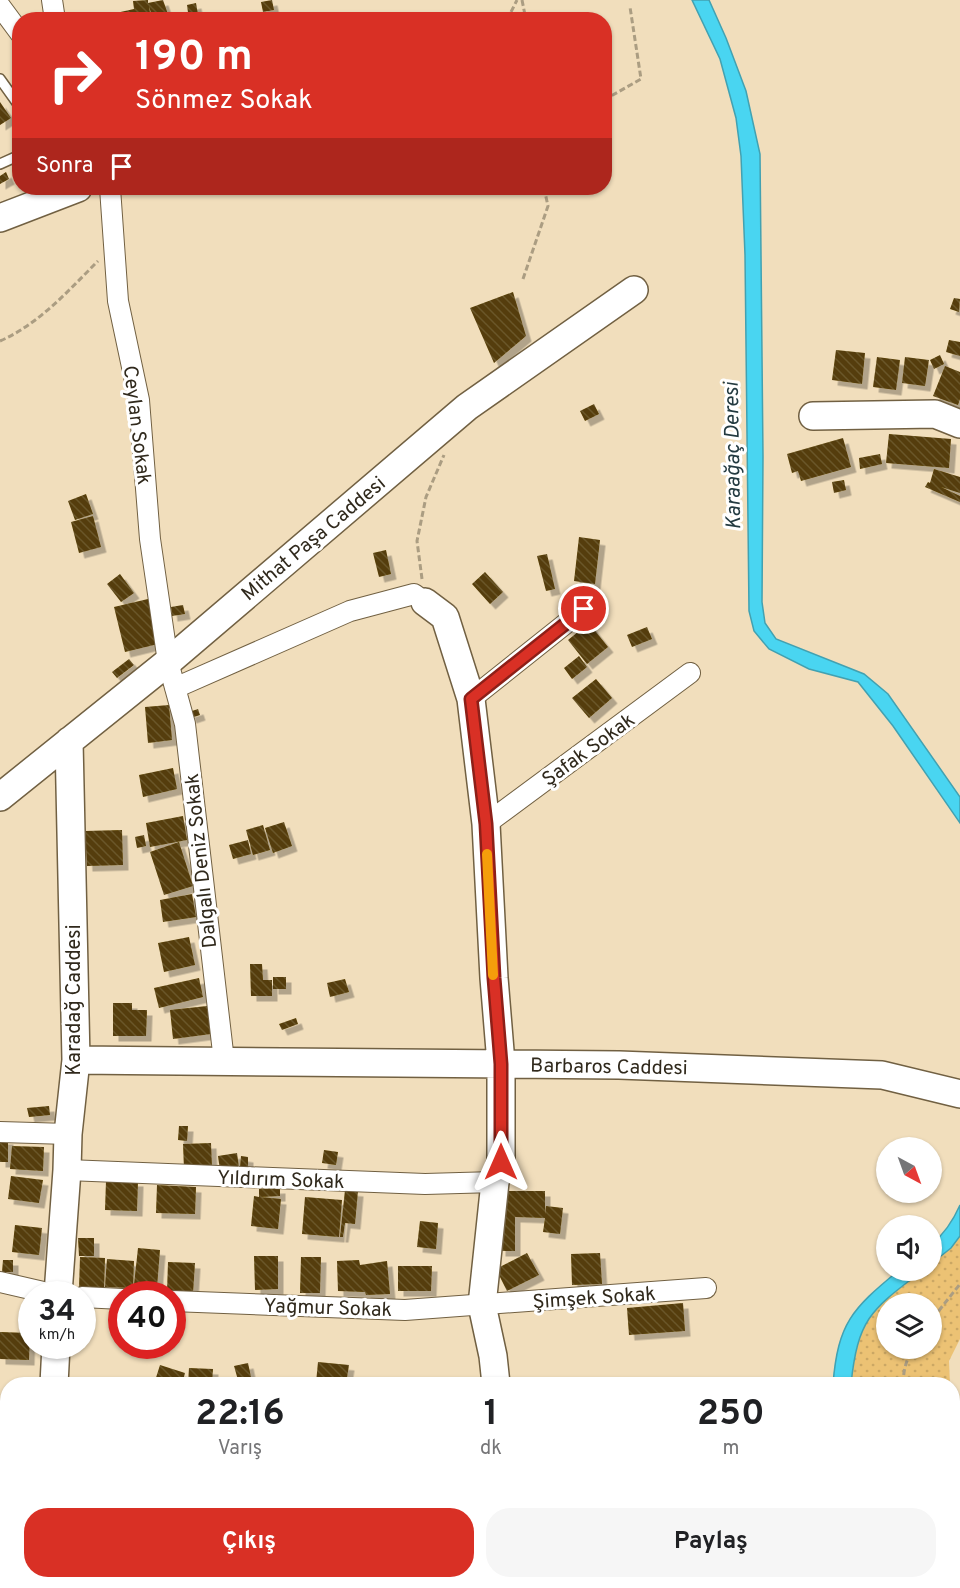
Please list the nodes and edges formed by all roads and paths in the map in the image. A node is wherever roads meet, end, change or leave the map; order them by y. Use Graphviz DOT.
graph roads {
  1 [pos="0,6"];
  2 [pos="630,7"];
  3 [pos="12,22"];
  4 [pos="0,78"];
  5 [pos="12,95"];
  6 [pos="612,95"];
  7 [pos="60,195"];
  8 [pos="110,195"];
  9 [pos="546,195"];
  10 [pos="0,218"];
  11 [pos="114,244"];
  12 [pos="523,279"];
  13 [pos="634,290"];
  14 [pos="0,341"];
  15 [pos="813,416"];
  16 [pos="960,424"];
  17 [pos="445,454"];
  18 [pos="425,602"];
  19 [pos="584,609"];
  20 [pos="168,662"];
  21 [pos="690,673"];
  22 [pos="176,688"];
  23 [pos="471,699"];
  24 [pos="69,741"];
  25 [pos="0,797"];
  26 [pos="486,824"];
  27 [pos="76,1060"];
  28 [pos="224,1061"];
  29 [pos="501,1064"];
  30 [pos="960,1094"];
  31 [pos="0,1132"];
  32 [pos="68,1134"];
  33 [pos="68,1170"];
  34 [pos="495,1182"];
  35 [pos="59,1281"];
  36 [pos="0,1282"];
  37 [pos="960,1284"];
  38 [pos="18,1286"];
  39 [pos="706,1288"];
  40 [pos="186,1302"];
  41 [pos="483,1305"];
  42 [pos="942,1307"];
  43 [pos="55,1359"];
  44 [pos="908,1359"];
  45 [pos="54,1377"];
  46 [pos="495,1377"];
  47 [pos="904,1377"];
  1 -- 3 [label="street"];
  2 -- 6 [label="path"];
  4 -- 5 [label="lane"];
  7 -- 10 [label="street"];
  8 -- 11 [label="street, Ceylan Sokak"];
  9 -- 12 [label="path"];
  11 -- 14 [label="path"];
  11 -- 20 [label="street, Ceylan Sokak"];
  13 -- 20 [label="street, Mithat Paşa Caddesi"];
  15 -- 16 [label="street"];
  17 -- 18 [label="path"];
  18 -- 22 [label="street"];
  18 -- 23 [label="street"];
  19 -- 23 [label="street"];
  20 -- 22 [label="street, Dalgalı Deniz Sokak"];
  20 -- 24 [label="street, Mithat Paşa Caddesi"];
  21 -- 26 [label="street, Şafak Sokak"];
  22 -- 28 [label="street, Dalgalı Deniz Sokak"];
  23 -- 26 [label="street"];
  24 -- 25 [label="street, Mithat Paşa Caddesi"];
  24 -- 27 [label="street, Karadağ Caddesi"];
  26 -- 29 [label="street"];
  27 -- 28 [label="street, Barbaros Caddesi"];
  27 -- 32 [label="street, Karadağ Caddesi"];
  28 -- 29 [label="street, Barbaros Caddesi"];
  29 -- 30 [label="street, Barbaros Caddesi"];
  29 -- 34 [label="street"];
  31 -- 32 [label="street"];
  32 -- 33 [label="street, Karadağ Caddesi"];
  33 -- 34 [label="street, Yıldırım Sokak"];
  33 -- 35 [label="street, Karadağ Caddesi"];
  34 -- 41 [label="street"];
  36 -- 38 [label="street"];
  37 -- 42 [label="path"];
  39 -- 41 [label="street, Şimşek Sokak"];
  40 -- 41 [label="street, Yağmur Sokak"];
  41 -- 46 [label="street"];
  43 -- 45 [label="street"];
  44 -- 47 [label="path"];
}
